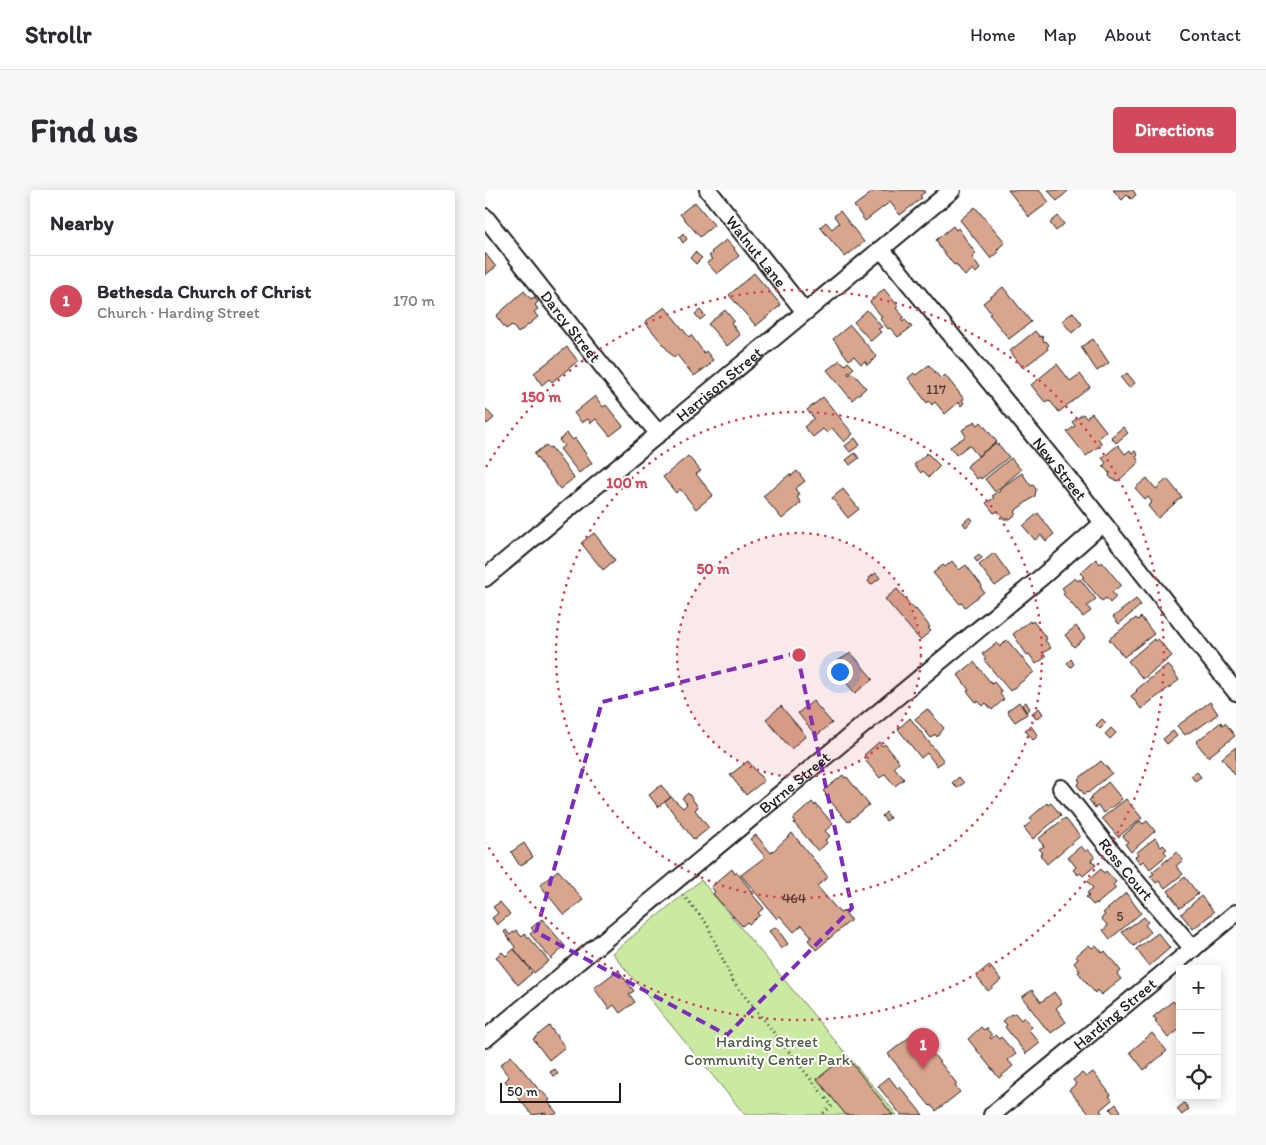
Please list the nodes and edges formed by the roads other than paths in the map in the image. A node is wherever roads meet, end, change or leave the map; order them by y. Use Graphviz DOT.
graph roads {
  1 [pos="707,190"];
  2 [pos="952,190"];
  3 [pos="485,217"];
  4 [pos="882,250"];
  5 [pos="805,312"];
  6 [pos="659,434"];
  7 [pos="1103,523"];
  8 [pos="485,578"];
  9 [pos="1236,692"];
  10 [pos="1061,788"];
  11 [pos="1236,914"];
  12 [pos="1193,949"];
  13 [pos="485,1039"];
  14 [pos="992,1115"];
  1 -- 5 [label="street, Walnut Lane"];
  2 -- 4 [label="street, Harrison Street"];
  3 -- 6 [label="street, Darcy Street"];
  4 -- 5 [label="street, Harrison Street"];
  4 -- 7 [label="street, New Street"];
  5 -- 6 [label="street, Harrison Street"];
  6 -- 8 [label="street, Harrison Street"];
  7 -- 9 [label="street, New Street"];
  7 -- 13 [label="street, Byrne Street"];
  10 -- 12 [label="street, Ross Court"];
  11 -- 12 [label="street, Harding Street"];
  12 -- 14 [label="street, Harding Street"];
}
